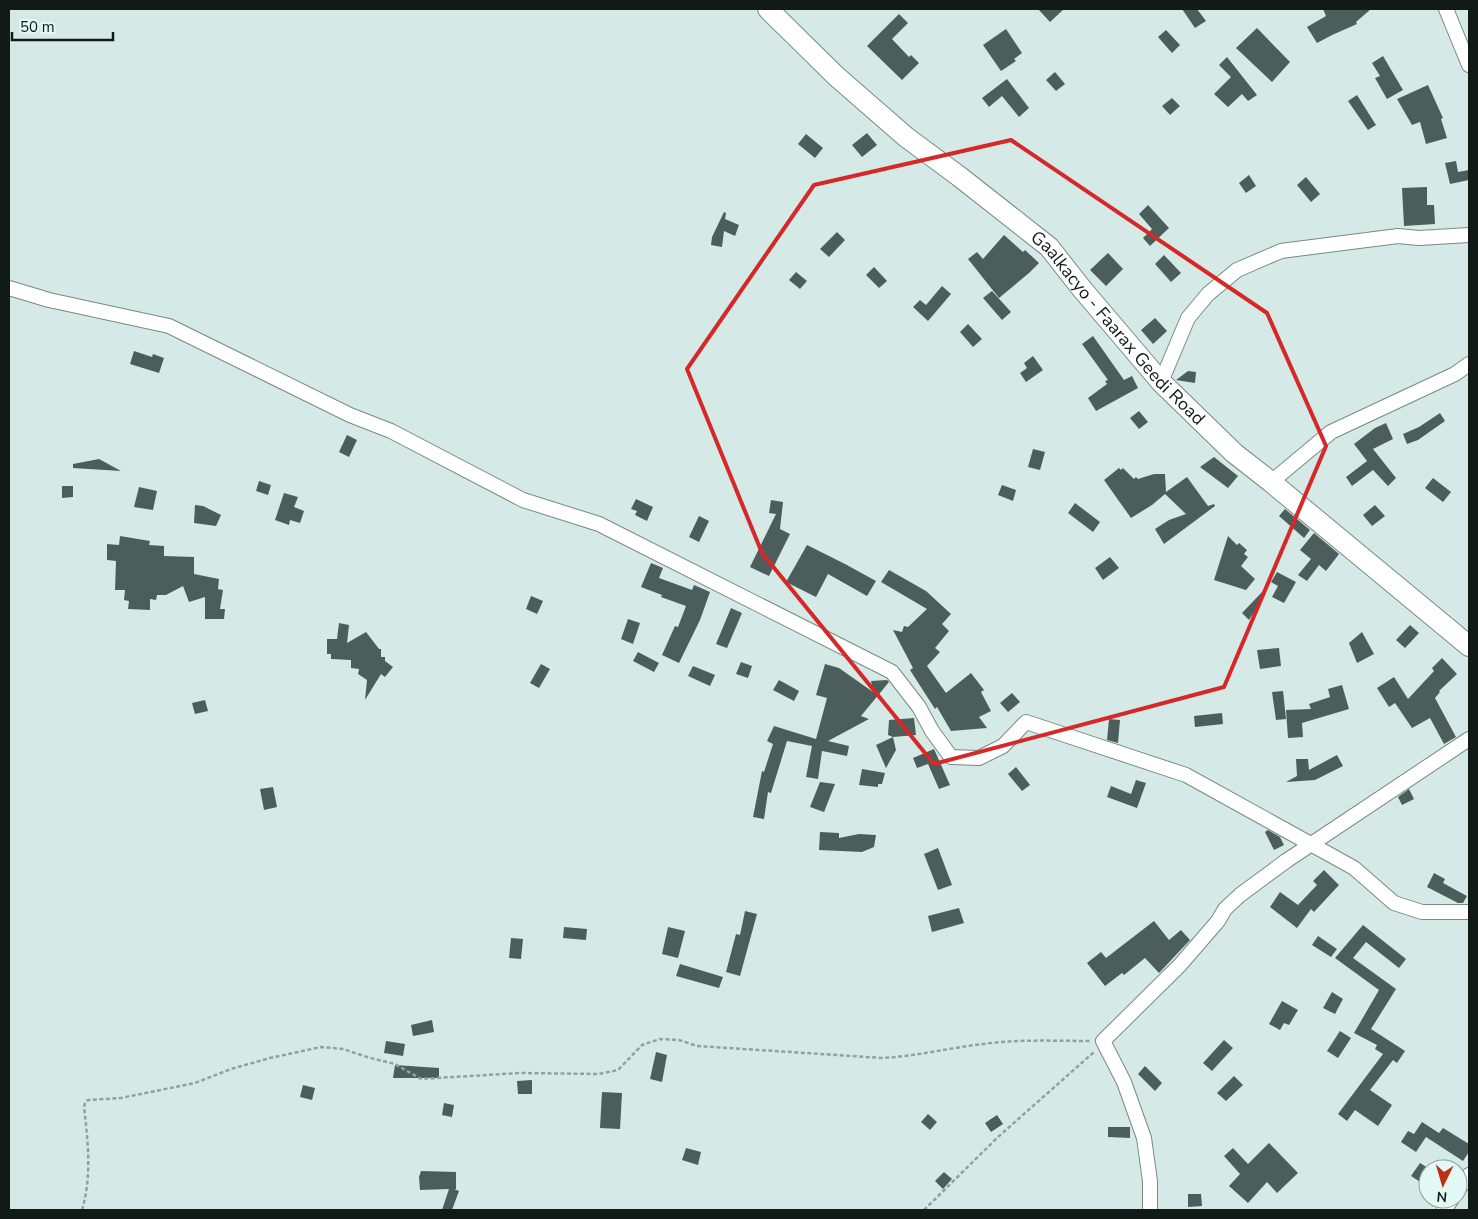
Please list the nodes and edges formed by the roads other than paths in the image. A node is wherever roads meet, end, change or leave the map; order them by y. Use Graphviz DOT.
graph roads {
  1 [pos="768,9"];
  2 [pos="1446,9"];
  3 [pos="1469,65"];
  4 [pos="1469,235"];
  5 [pos="9,288"];
  6 [pos="1469,364"];
  7 [pos="1160,382"];
  8 [pos="1271,482"];
  9 [pos="1469,646"];
  10 [pos="1469,740"];
  11 [pos="1312,844"];
  12 [pos="1469,912"];
  13 [pos="1150,1210"];
  1 -- 7 [label="main road, Gaalkacyo - Faarax Geedi Road"];
  2 -- 3 [label="street"];
  4 -- 7 [label="street"];
  5 -- 11 [label="street"];
  6 -- 8 [label="street"];
  7 -- 8 [label="main road, Gaalkacyo - Faarax Geedi Road"];
  8 -- 9 [label="main road, Gaalkacyo - Faarax Geedi Road"];
  10 -- 11 [label="street"];
  11 -- 12 [label="street"];
  11 -- 13 [label="street"];
}
